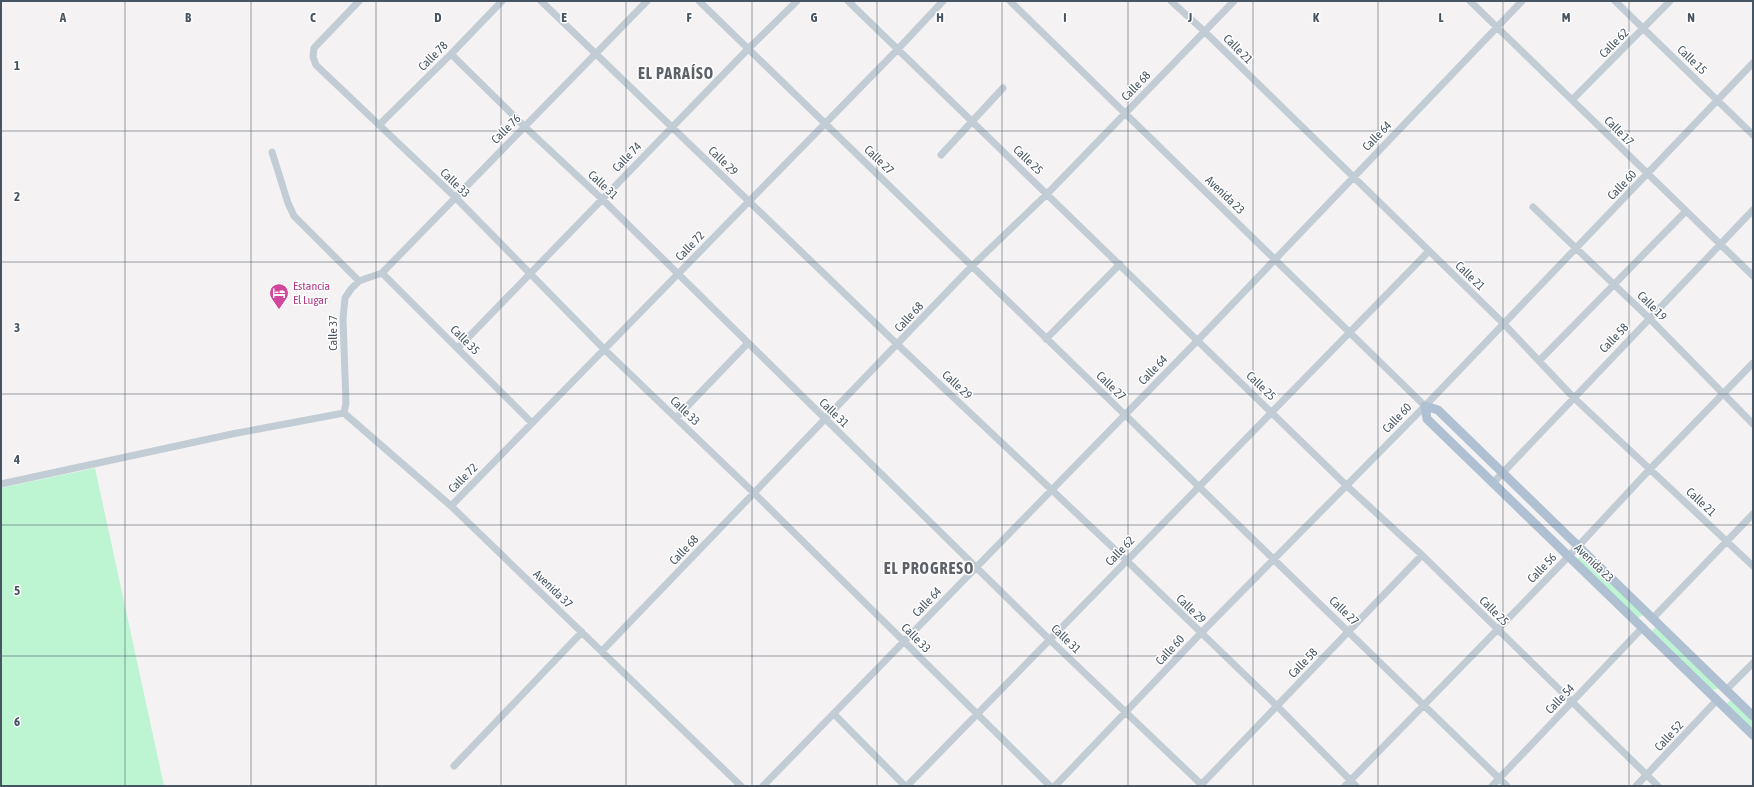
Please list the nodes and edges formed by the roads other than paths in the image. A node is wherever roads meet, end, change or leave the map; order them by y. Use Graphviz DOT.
graph roads {
  1 [pos="358,1"];
  2 [pos="502,1"];
  3 [pos="541,1"];
  4 [pos="647,1"];
  5 [pos="699,1"];
  6 [pos="797,1"];
  7 [pos="848,1"];
  8 [pos="943,1"];
  9 [pos="1010,1"];
  10 [pos="1171,1"];
  11 [pos="1234,1"];
  12 [pos="1470,1"];
  13 [pos="1522,1"];
  14 [pos="1615,1"];
  15 [pos="1670,1"];
  16 [pos="1498,27"];
  17 [pos="1644,28"];
  18 [pos="1204,32"];
  19 [pos="748,48"];
  20 [pos="898,49"];
  21 [pos="596,53"];
  22 [pos="451,54"];
  23 [pos="1753,63"];
  24 [pos="1003,88"];
  25 [pos="1717,99"];
  26 [pos="1572,100"];
  27 [pos="1124,114"];
  28 [pos="972,121"];
  29 [pos="826,124"];
  30 [pos="379,125"];
  31 [pos="525,126"];
  32 [pos="672,127"];
  33 [pos="1753,135"];
  34 [pos="272,152"];
  35 [pos="941,155"];
  36 [pos="1648,174"];
  37 [pos="1352,177"];
  38 [pos="1047,194"];
  39 [pos="455,197"];
  40 [pos="602,199"];
  41 [pos="749,202"];
  42 [pos="1533,206"];
  43 [pos="1753,210"];
  44 [pos="1686,211"];
  45 [pos="1721,244"];
  46 [pos="1576,249"];
  47 [pos="1428,252"];
  48 [pos="1274,259"];
  49 [pos="1120,264"];
  50 [pos="972,266"];
  51 [pos="382,274"];
  52 [pos="529,274"];
  53 [pos="678,274"];
  54 [pos="1753,276"];
  55 [pos="359,281"];
  56 [pos="1614,284"];
  57 [pos="1649,318"];
  58 [pos="1504,324"];
  59 [pos="1350,332"];
  60 [pos="1046,339"];
  61 [pos="1198,340"];
  62 [pos="748,343"];
  63 [pos="898,345"];
  64 [pos="458,348"];
  65 [pos="604,349"];
  66 [pos="1539,360"];
  67 [pos="1753,363"];
  68 [pos="1723,393"];
  69 [pos="1573,398"];
  70 [pos="1425,406"];
  71 [pos="1272,412"];
  72 [pos="344,413"];
  73 [pos="1124,415"];
  74 [pos="676,418"];
  75 [pos="825,419"];
  76 [pos="532,423"];
  77 [pos="1753,424"];
  78 [pos="1650,469"];
  79 [pos="1503,472"];
  80 [pos="1493,483"];
  81 [pos="1,484"];
  82 [pos="1347,486"];
  83 [pos="1198,487"];
  84 [pos="1051,490"];
  85 [pos="754,493"];
  86 [pos="451,506"];
  87 [pos="1753,514"];
  88 [pos="1727,541"];
  89 [pos="1579,546"];
  90 [pos="1422,555"];
  91 [pos="1569,556"];
  92 [pos="1274,559"];
  93 [pos="1126,560"];
  94 [pos="977,566"];
  95 [pos="1753,566"];
  96 [pos="1653,618"];
  97 [pos="1643,628"];
  98 [pos="1497,630"];
  99 [pos="1349,631"];
  100 [pos="582,632"];
  101 [pos="1201,633"];
  102 [pos="1050,640"];
  103 [pos="904,641"];
  104 [pos="602,651"];
  105 [pos="1753,663"];
  106 [pos="1726,690"];
  107 [pos="1717,700"];
  108 [pos="1572,702"];
  109 [pos="1277,706"];
  110 [pos="1423,706"];
  111 [pos="977,713"];
  112 [pos="1126,713"];
  113 [pos="834,714"];
  114 [pos="1753,716"];
  115 [pos="1753,735"];
  116 [pos="454,766"];
  117 [pos="1647,775"];
  118 [pos="1500,778"];
  119 [pos="1351,784"];
  120 [pos="1201,785"];
  121 [pos="742,786"];
  122 [pos="763,786"];
  123 [pos="906,786"];
  124 [pos="1050,786"];
  125 [pos="1055,786"];
  126 [pos="1492,786"];
  127 [pos="1507,786"];
  128 [pos="1636,786"];
  129 [pos="1658,786"];
  1 -- 30 [label="street, Calle 33"];
  2 -- 22 [label="street, Calle 78"];
  3 -- 21 [label="street, Calle 29"];
  4 -- 21 [label="street, Calle 76"];
  5 -- 19 [label="street, Calle 27"];
  6 -- 19 [label="street, Calle 74"];
  7 -- 20 [label="street, Calle 25"];
  8 -- 20 [label="street, Calle 72"];
  9 -- 27 [label="street, Avenida 23"];
  10 -- 18 [label="street, Calle 21"];
  11 -- 18 [label="street, Calle 68"];
  12 -- 16 [label="street, Calle 17"];
  13 -- 16 [label="street, Calle 64"];
  14 -- 17 [label="street, Calle 15"];
  15 -- 17 [label="street, Calle 62"];
  16 -- 26 [label="street, Calle 17"];
  16 -- 37 [label="street, Calle 64"];
  17 -- 25 [label="street, Calle 15"];
  17 -- 26 [label="street, Calle 62"];
  18 -- 27 [label="street, Calle 68"];
  18 -- 37 [label="street, Calle 21"];
  19 -- 29 [label="street, Calle 27"];
  19 -- 32 [label="street, Calle 74"];
  20 -- 28 [label="street, Calle 25"];
  20 -- 29 [label="street, Calle 72"];
  21 -- 31 [label="street, Calle 76"];
  21 -- 32 [label="street, Calle 29"];
  22 -- 30 [label="street, Calle 78"];
  22 -- 31 [label="street, Calle 31"];
  23 -- 25 [label="street, Calle 60"];
  24 -- 28 [label="street"];
  25 -- 33 [label="street, Calle 15"];
  25 -- 36 [label="street, Calle 60"];
  26 -- 36 [label="street, Calle 17"];
  27 -- 38 [label="street, Calle 68"];
  27 -- 48 [label="street, Avenida 23"];
  28 -- 35 [label="street"];
  28 -- 38 [label="street, Calle 25"];
  29 -- 41 [label="street, Calle 72"];
  29 -- 50 [label="street, Calle 27"];
  30 -- 39 [label="street, Calle 33"];
  31 -- 39 [label="street, Calle 76"];
  31 -- 40 [label="street, Calle 31"];
  32 -- 40 [label="street, Calle 74"];
  32 -- 41 [label="street, Calle 29"];
  34 -- 55 [label="street"];
  36 -- 44 [label="street, Calle 17"];
  36 -- 46 [label="street, Calle 60"];
  37 -- 47 [label="street, Calle 21"];
  37 -- 48 [label="street, Calle 64"];
  38 -- 49 [label="street, Calle 25"];
  38 -- 50 [label="street, Calle 68"];
  39 -- 51 [label="street, Calle 76"];
  39 -- 52 [label="street, Calle 33"];
  40 -- 52 [label="street, Calle 74"];
  40 -- 53 [label="street, Calle 31"];
  41 -- 53 [label="street, Calle 72"];
  41 -- 63 [label="street, Calle 29"];
  42 -- 46 [label="street, Calle 19"];
  43 -- 45 [label="street, Calle 58"];
  44 -- 45 [label="street, Calle 17"];
  44 -- 56 [label="street"];
  45 -- 54 [label="street, Calle 17"];
  45 -- 57 [label="street, Calle 58"];
  46 -- 56 [label="street, Calle 19"];
  46 -- 58 [label="street, Calle 60"];
  47 -- 58 [label="street, Calle 21"];
  47 -- 59 [label="street, Calle 62"];
  48 -- 59 [label="street, Avenida 23"];
  48 -- 61 [label="street, Calle 64"];
  49 -- 60 [label="street"];
  49 -- 61 [label="street, Calle 25"];
  50 -- 60 [label="street, Calle 27"];
  50 -- 63 [label="street, Calle 68"];
  51 -- 55 [label="street"];
  51 -- 64 [label="street, Calle 35"];
  52 -- 64 [label="street, Calle 74"];
  52 -- 65 [label="street, Calle 33"];
  53 -- 62 [label="street, Calle 31"];
  53 -- 65 [label="street, Calle 72"];
  55 -- 72 [label="street, Calle 37"];
  56 -- 57 [label="street, Calle 19"];
  56 -- 66 [label="street"];
  57 -- 68 [label="street, Calle 19"];
  57 -- 69 [label="street, Calle 58"];
  58 -- 66 [label="street, Calle 21"];
  58 -- 70 [label="street, Calle 60"];
  59 -- 70 [label="street, Avenida 23"];
  59 -- 71 [label="street, Calle 62"];
  60 -- 73 [label="street, Calle 27"];
  61 -- 71 [label="street, Calle 25"];
  61 -- 73 [label="street, Calle 64"];
  62 -- 74 [label="street"];
  62 -- 75 [label="street, Calle 31"];
  63 -- 75 [label="street, Calle 68"];
  63 -- 84 [label="street, Calle 29"];
  64 -- 76 [label="street, Calle 35"];
  65 -- 74 [label="street, Calle 33"];
  65 -- 76 [label="street, Calle 72"];
  66 -- 69 [label="street, Calle 21"];
  67 -- 68 [label="street, Calle 56"];
  68 -- 77 [label="street, Calle 19"];
  68 -- 78 [label="street, Calle 56"];
  69 -- 78 [label="street, Calle 21"];
  69 -- 79 [label="street, Calle 58"];
  70 -- 79 [label="main road, Avenida 23"];
  70 -- 80 [label="main road, Avenida 23"];
  70 -- 82 [label="street, Calle 60"];
  71 -- 82 [label="street, Calle 25"];
  71 -- 83 [label="street, Calle 62"];
  72 -- 81 [label="street"];
  72 -- 86 [label="street, Avenida 37"];
  73 -- 83 [label="street, Calle 27"];
  73 -- 84 [label="street, Calle 64"];
  74 -- 85 [label="street, Calle 33"];
  75 -- 85 [label="street, Calle 68"];
  75 -- 94 [label="street, Calle 31"];
  76 -- 86 [label="street, Calle 72"];
  78 -- 88 [label="street, Calle 21"];
  78 -- 89 [label="street, Calle 56"];
  79 -- 80 [label="street, Calle 58"];
  79 -- 89 [label="main road, Avenida 23"];
  80 -- 91 [label="main road, Avenida 23"];
  82 -- 90 [label="street, Calle 25"];
  82 -- 92 [label="street, Calle 60"];
  83 -- 92 [label="street, Calle 27"];
  83 -- 93 [label="street, Calle 62"];
  84 -- 93 [label="street, Calle 29"];
  84 -- 94 [label="street, Calle 64"];
  85 -- 103 [label="street, Calle 33"];
  85 -- 104 [label="street, Calle 68"];
  86 -- 100 [label="street, Avenida 37"];
  87 -- 88 [label="street"];
  88 -- 95 [label="street, Calle 21"];
  88 -- 96 [label="street"];
  89 -- 91 [label="street, Calle 56"];
  89 -- 96 [label="main road, Avenida 23"];
  90 -- 98 [label="street, Calle 25"];
  90 -- 99 [label="street, Calle 58"];
  91 -- 97 [label="main road, Avenida 23"];
  91 -- 98 [label="street, Calle 56"];
  92 -- 99 [label="street, Calle 27"];
  92 -- 101 [label="street, Calle 60"];
  93 -- 101 [label="street, Calle 29"];
  93 -- 102 [label="street, Calle 62"];
  94 -- 102 [label="street, Calle 31"];
  94 -- 103 [label="street, Calle 64"];
  96 -- 97 [label="main road"];
  96 -- 106 [label="main road, Avenida 23"];
  97 -- 107 [label="main road, Avenida 23"];
  97 -- 108 [label="street, Calle 54"];
  98 -- 108 [label="street, Calle 25"];
  98 -- 110 [label="street, Calle 56"];
  99 -- 109 [label="street, Calle 58"];
  99 -- 110 [label="street, Calle 27"];
  100 -- 104 [label="street, Avenida 37"];
  100 -- 116 [label="street"];
  101 -- 109 [label="street, Calle 29"];
  101 -- 112 [label="street, Calle 60"];
  102 -- 111 [label="street, Calle 62"];
  102 -- 112 [label="street, Calle 31"];
  103 -- 111 [label="street, Calle 33"];
  103 -- 113 [label="street, Calle 64"];
  104 -- 121 [label="street, Avenida 37"];
  105 -- 106 [label="street"];
  106 -- 107 [label="main road"];
  106 -- 114 [label="main road, Avenida 23"];
  107 -- 115 [label="main road, Avenida 23"];
  107 -- 117 [label="street, Calle 52"];
  108 -- 117 [label="street, Calle 25"];
  108 -- 118 [label="street, Calle 54"];
  109 -- 119 [label="street, Calle 29"];
  109 -- 120 [label="street, Calle 58"];
  110 -- 118 [label="street, Calle 27"];
  110 -- 119 [label="street, Calle 56"];
  111 -- 123 [label="street, Calle 62"];
  111 -- 124 [label="street, Calle 33"];
  112 -- 120 [label="street, Calle 31"];
  112 -- 125 [label="street, Calle 60"];
  113 -- 122 [label="street, Calle 64"];
  113 -- 123 [label="street"];
  117 -- 128 [label="street, Calle 52"];
  117 -- 129 [label="street, Calle 25"];
  118 -- 126 [label="street, Calle 54"];
  118 -- 127 [label="street, Calle 27"];
}
